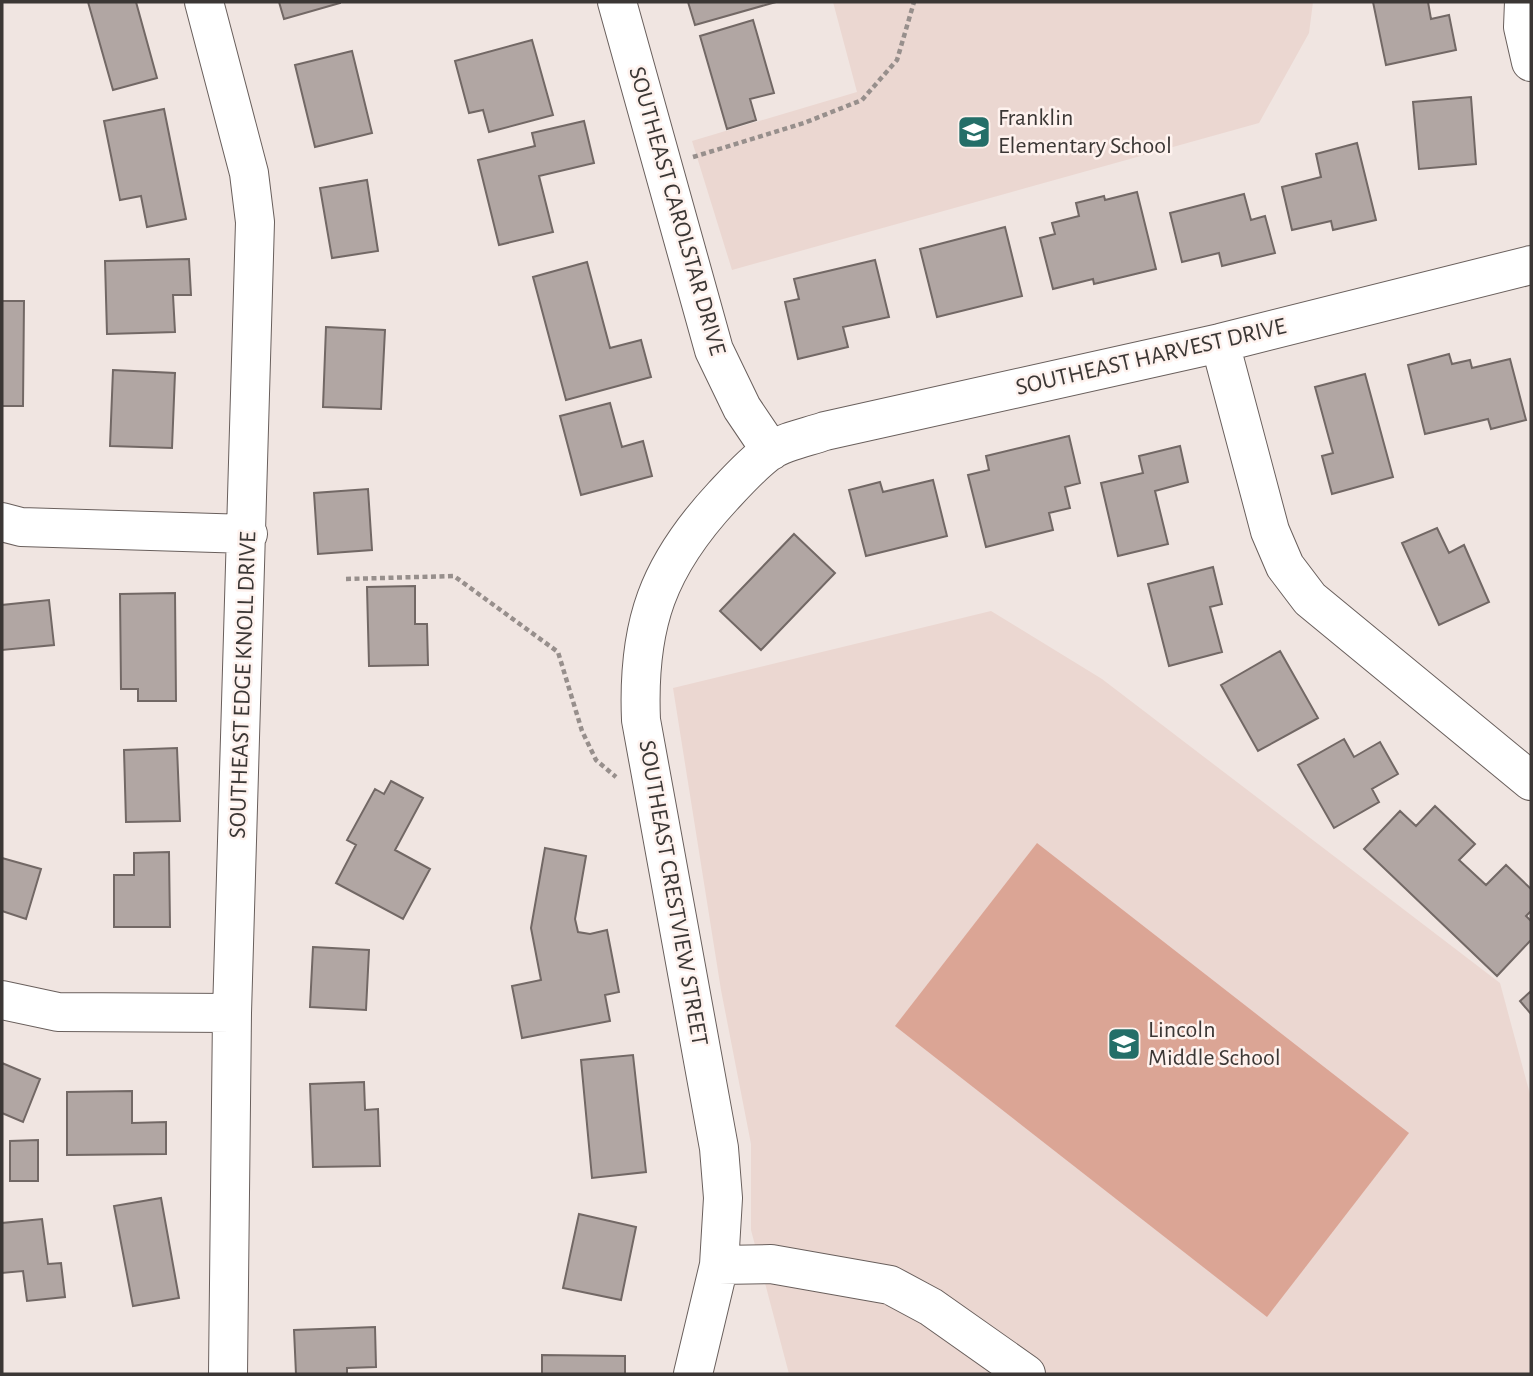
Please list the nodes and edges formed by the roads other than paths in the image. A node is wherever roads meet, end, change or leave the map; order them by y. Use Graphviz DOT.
graph roads {
  1 [pos="204,2"];
  2 [pos="617,2"];
  3 [pos="1524,2"];
  4 [pos="1531,62"];
  5 [pos="1531,265"];
  6 [pos="1220,343"];
  7 [pos="771,451"];
  8 [pos="2,522"];
  9 [pos="248,534"];
  10 [pos="1531,781"];
  11 [pos="2,1000"];
  12 [pos="232,1013"];
  13 [pos="719,1265"];
  14 [pos="228,1374"];
  15 [pos="693,1374"];
  16 [pos="1026,1374"];
  1 -- 9 [label="street, SOUTHEAST EDGE KNOLL DRIVE"];
  2 -- 7 [label="street, SOUTHEAST CAROLSTAR DRIVE"];
  3 -- 4 [label="street"];
  5 -- 6 [label="street, SOUTHEAST HARVEST DRIVE"];
  6 -- 7 [label="street, SOUTHEAST HARVEST DRIVE"];
  6 -- 10 [label="street"];
  7 -- 13 [label="street, SOUTHEAST CRESTVIEW STREET"];
  8 -- 9 [label="street"];
  9 -- 12 [label="street, SOUTHEAST EDGE KNOLL DRIVE"];
  11 -- 12 [label="street"];
  12 -- 14 [label="street, SOUTHEAST EDGE KNOLL DRIVE"];
  13 -- 15 [label="street, SOUTHEAST CRESTVIEW STREET"];
  13 -- 16 [label="street"];
}
